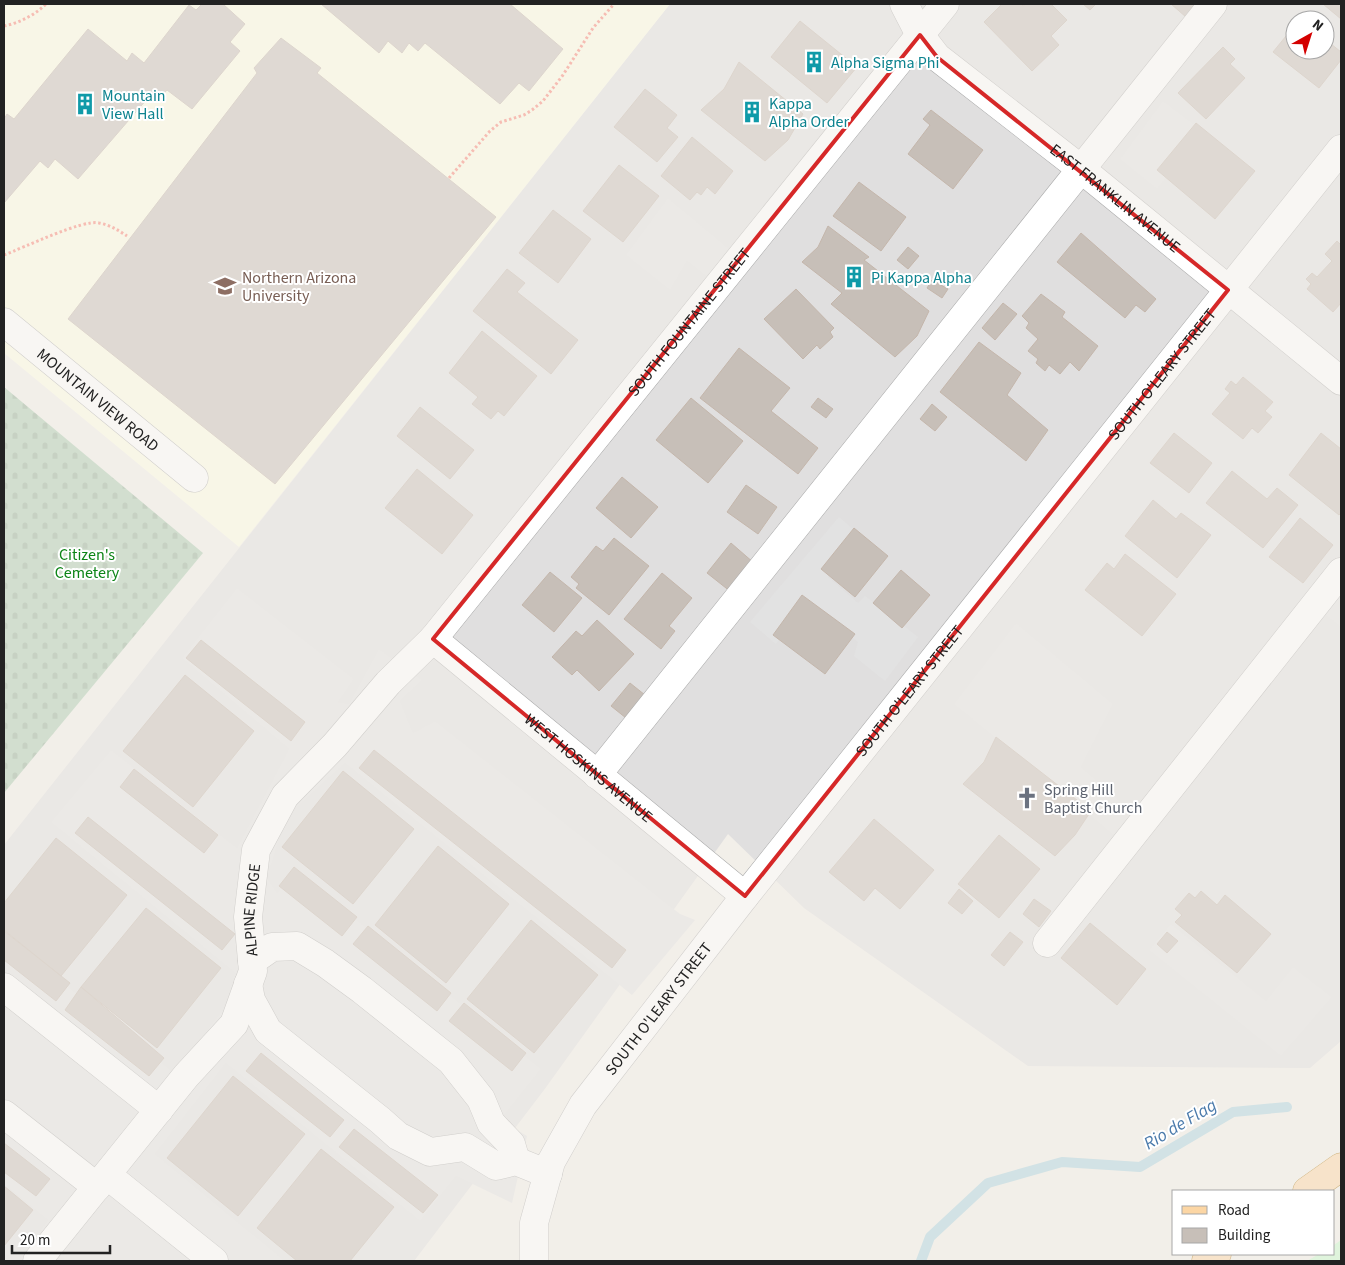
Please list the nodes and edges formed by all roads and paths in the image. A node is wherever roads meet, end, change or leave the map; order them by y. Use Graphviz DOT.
graph roads {
  1 [pos="46,4"];
  2 [pos="614,4"];
  3 [pos="904,4"];
  4 [pos="945,4"];
  5 [pos="1213,4"];
  6 [pos="4,26"];
  7 [pos="920,35"];
  8 [pos="1341,149"];
  9 [pos="1081,169"];
  10 [pos="449,178"];
  11 [pos="127,236"];
  12 [pos="4,256"];
  13 [pos="1228,290"];
  14 [pos="4,322"];
  15 [pos="1341,381"];
  16 [pos="194,478"];
  17 [pos="1341,572"];
  18 [pos="433,639"];
  19 [pos="597,775"];
  20 [pos="745,896"];
  21 [pos="1047,944"];
  22 [pos="250,972"];
  23 [pos="4,988"];
  24 [pos="482,1099"];
  25 [pos="159,1110"];
  26 [pos="4,1114"];
  27 [pos="448,1149"];
  28 [pos="516,1161"];
  29 [pos="1341,1167"];
  30 [pos="548,1174"];
  31 [pos="102,1181"];
  32 [pos="1308,1190"];
  33 [pos="48,1257"];
  34 [pos="214,1261"];
  35 [pos="534,1261"];
  1 -- 6 [label="path"];
  2 -- 10 [label="path"];
  3 -- 7 [label="street, EAST FRANKLIN AVENUE"];
  4 -- 7 [label="street, SOUTH FOUNTAINE STREET"];
  5 -- 9 [label="street"];
  7 -- 9 [label="street, EAST FRANKLIN AVENUE"];
  7 -- 18 [label="street, SOUTH FOUNTAINE STREET"];
  8 -- 13 [label="street, SOUTH O'LEARY STREET"];
  9 -- 13 [label="street, EAST FRANKLIN AVENUE"];
  9 -- 19 [label="street"];
  11 -- 12 [label="path"];
  13 -- 15 [label="street, EAST FRANKLIN AVENUE"];
  13 -- 20 [label="street, SOUTH O'LEARY STREET"];
  14 -- 16 [label="street, MOUNTAIN VIEW ROAD"];
  17 -- 21 [label="street"];
  18 -- 19 [label="street, WEST HOSKINS AVENUE"];
  18 -- 22 [label="street, ALPINE RIDGE"];
  19 -- 20 [label="street, WEST HOSKINS AVENUE"];
  20 -- 30 [label="street, SOUTH O'LEARY STREET"];
  22 -- 24 [label="street"];
  22 -- 25 [label="street, ALPINE RIDGE"];
  22 -- 27 [label="street"];
  23 -- 25 [label="street"];
  24 -- 27 [label="street"];
  24 -- 28 [label="street"];
  25 -- 31 [label="street, ALPINE RIDGE"];
  26 -- 31 [label="street"];
  27 -- 28 [label="street"];
  28 -- 30 [label="street"];
  29 -- 32 [label="main road"];
  30 -- 35 [label="street, SOUTH O'LEARY STREET"];
  31 -- 33 [label="street, ALPINE RIDGE"];
  31 -- 34 [label="street"];
}
